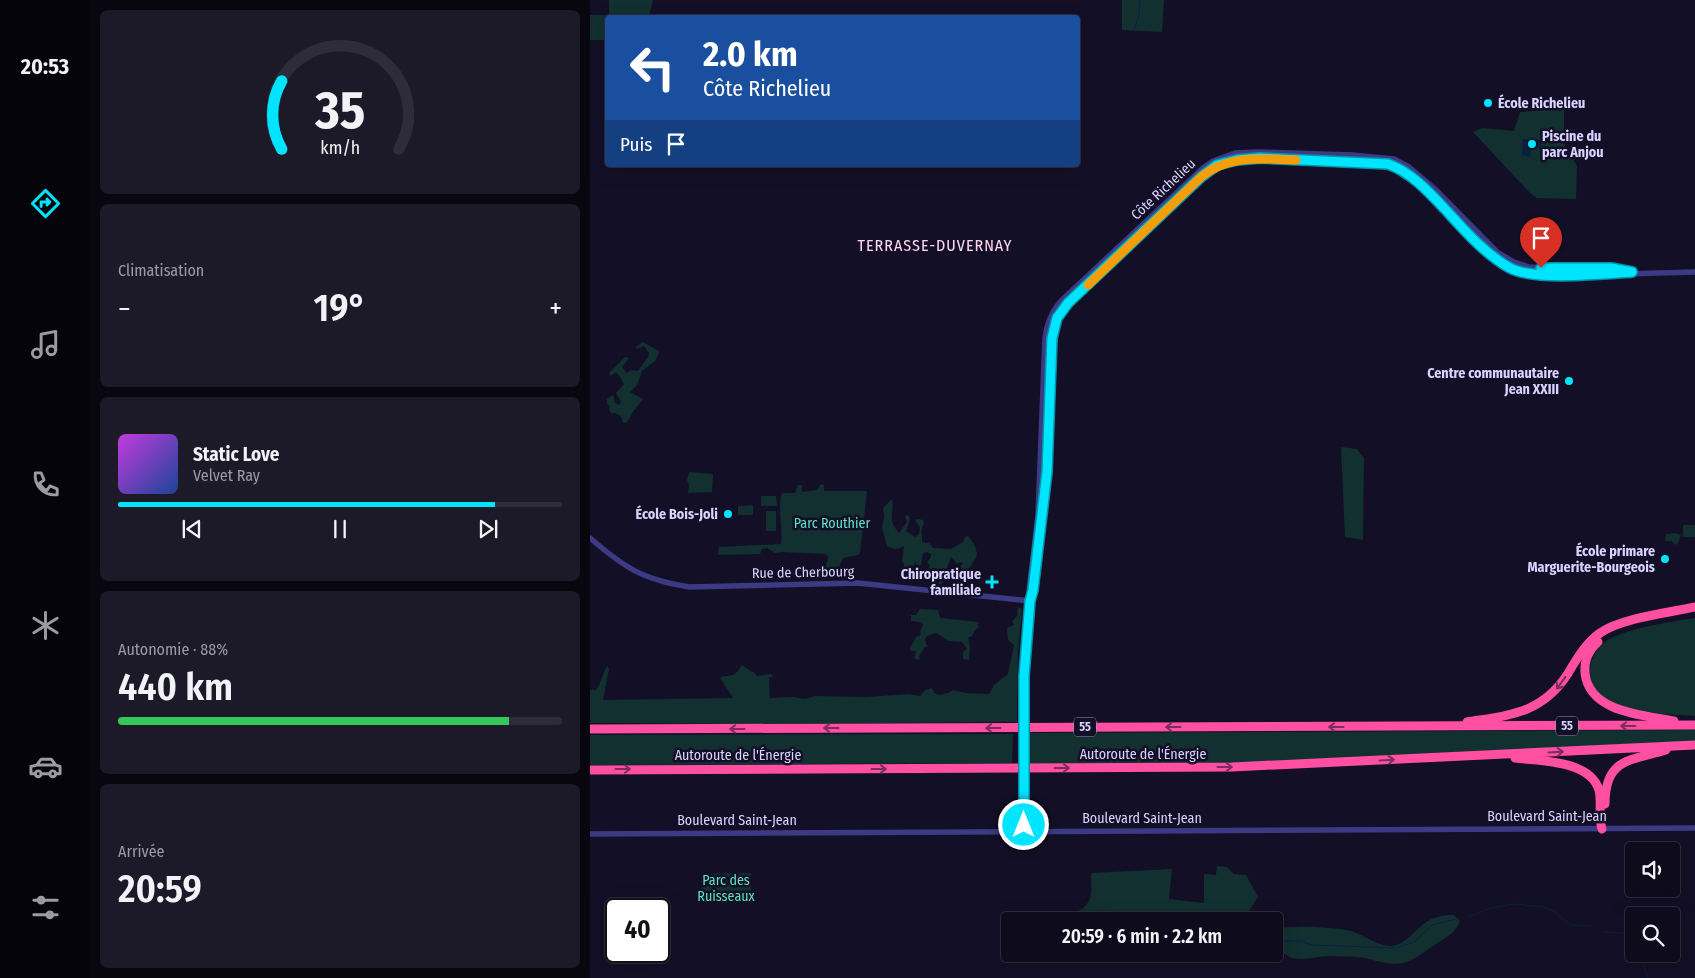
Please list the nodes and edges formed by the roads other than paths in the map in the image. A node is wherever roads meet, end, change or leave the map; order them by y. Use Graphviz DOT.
graph roads {
  1 [pos="1695,272"];
  2 [pos="590,538"];
  3 [pos="1030,601"];
  4 [pos="1695,607"];
  5 [pos="1695,613"];
  6 [pos="1695,725"];
  7 [pos="1440,726"];
  8 [pos="590,729"];
  9 [pos="1683,745"];
  10 [pos="1695,745"];
  11 [pos="1490,755"];
  12 [pos="591,770"];
  13 [pos="1602,828"];
  14 [pos="1695,828"];
  15 [pos="1024,831"];
  16 [pos="590,834"];
  1 -- 3 [label="street, Côte Richelieu"];
  2 -- 3 [label="street, Rue de Cherbourg"];
  3 -- 15 [label="street, Côte Richelieu, bridge"];
  4 -- 7 [label="highway, one-way"];
  5 -- 6 [label="highway"];
  6 -- 7 [label="highway, Autoroute de l'Énergie / 55, one-way"];
  7 -- 8 [label="highway, Autoroute de l'Énergie / 55, one-way"];
  9 -- 10 [label="highway, Autoroute de l'Énergie / 55"];
  11 -- 9 [label="highway, Autoroute de l'Énergie / 55, one-way"];
  9 -- 13 [label="highway"];
  12 -- 11 [label="highway, Autoroute de l'Énergie / 55, one-way"];
  11 -- 13 [label="highway"];
  13 -- 14 [label="street, Boulevard Saint-Jean"];
  13 -- 15 [label="street, Boulevard Saint-Jean"];
  15 -- 16 [label="street, Boulevard Saint-Jean"];
}
